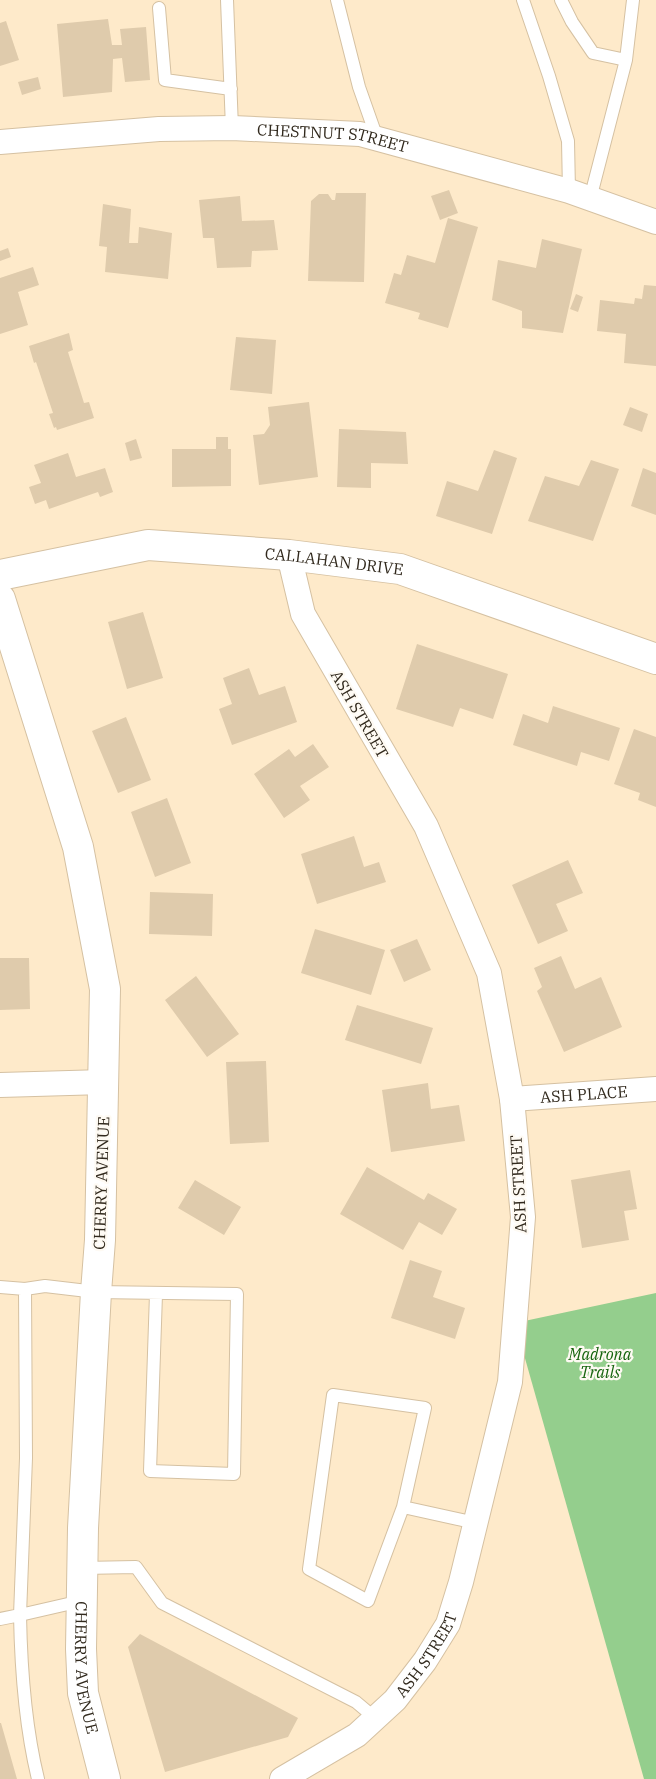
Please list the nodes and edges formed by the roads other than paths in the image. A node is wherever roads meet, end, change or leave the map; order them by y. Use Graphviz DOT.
graph roads {
  1 [pos="227,0"];
  2 [pos="337,0"];
  3 [pos="523,0"];
  4 [pos="561,0"];
  5 [pos="633,0"];
  6 [pos="159,8"];
  7 [pos="626,60"];
  8 [pos="231,89"];
  9 [pos="232,128"];
  10 [pos="378,139"];
  11 [pos="0,142"];
  12 [pos="579,195"];
  13 [pos="656,222"];
  14 [pos="289,555"];
  15 [pos="0,575"];
  16 [pos="0,599"];
  17 [pos="656,659"];
  18 [pos="104,1082"];
  19 [pos="0,1085"];
  20 [pos="656,1089"];
  21 [pos="512,1099"];
  22 [pos="0,1287"];
  23 [pos="25,1289"];
  24 [pos="96,1292"];
  25 [pos="156,1294"];
  26 [pos="403,1507"];
  27 [pos="476,1523"];
  28 [pos="82,1568"];
  29 [pos="81,1601"];
  30 [pos="20,1615"];
  31 [pos="0,1618"];
  32 [pos="375,1718"];
  33 [pos="38,1779"];
  34 [pos="105,1779"];
  35 [pos="282,1779"];
  1 -- 8 [label="lane"];
  2 -- 10 [label="lane"];
  3 -- 12 [label="lane"];
  4 -- 7 [label="lane"];
  5 -- 7 [label="lane"];
  6 -- 8 [label="lane"];
  7 -- 12 [label="lane"];
  8 -- 9 [label="lane"];
  9 -- 10 [label="street, CHESTNUT STREET"];
  9 -- 11 [label="street, CHESTNUT STREET"];
  10 -- 12 [label="street, CHESTNUT STREET"];
  12 -- 13 [label="street, CHESTNUT STREET"];
  14 -- 15 [label="street, CALLAHAN DRIVE"];
  14 -- 17 [label="street, CALLAHAN DRIVE"];
  14 -- 21 [label="street, ASH STREET"];
  16 -- 18 [label="street, CHERRY AVENUE"];
  18 -- 19 [label="street"];
  18 -- 24 [label="street, CHERRY AVENUE"];
  20 -- 21 [label="street, ASH PLACE"];
  21 -- 27 [label="street, ASH STREET"];
  22 -- 23 [label="lane"];
  23 -- 24 [label="lane"];
  23 -- 30 [label="lane"];
  24 -- 25 [label="lane"];
  24 -- 28 [label="street, CHERRY AVENUE"];
  25 -- 25 [label="lane"];
  26 -- 26 [label="lane"];
  26 -- 27 [label="lane"];
  27 -- 32 [label="street, ASH STREET"];
  28 -- 29 [label="street, CHERRY AVENUE"];
  28 -- 32 [label="lane"];
  29 -- 30 [label="lane"];
  29 -- 34 [label="street, CHERRY AVENUE"];
  30 -- 31 [label="lane"];
  30 -- 33 [label="lane"];
  32 -- 35 [label="street, ASH STREET"];
}
